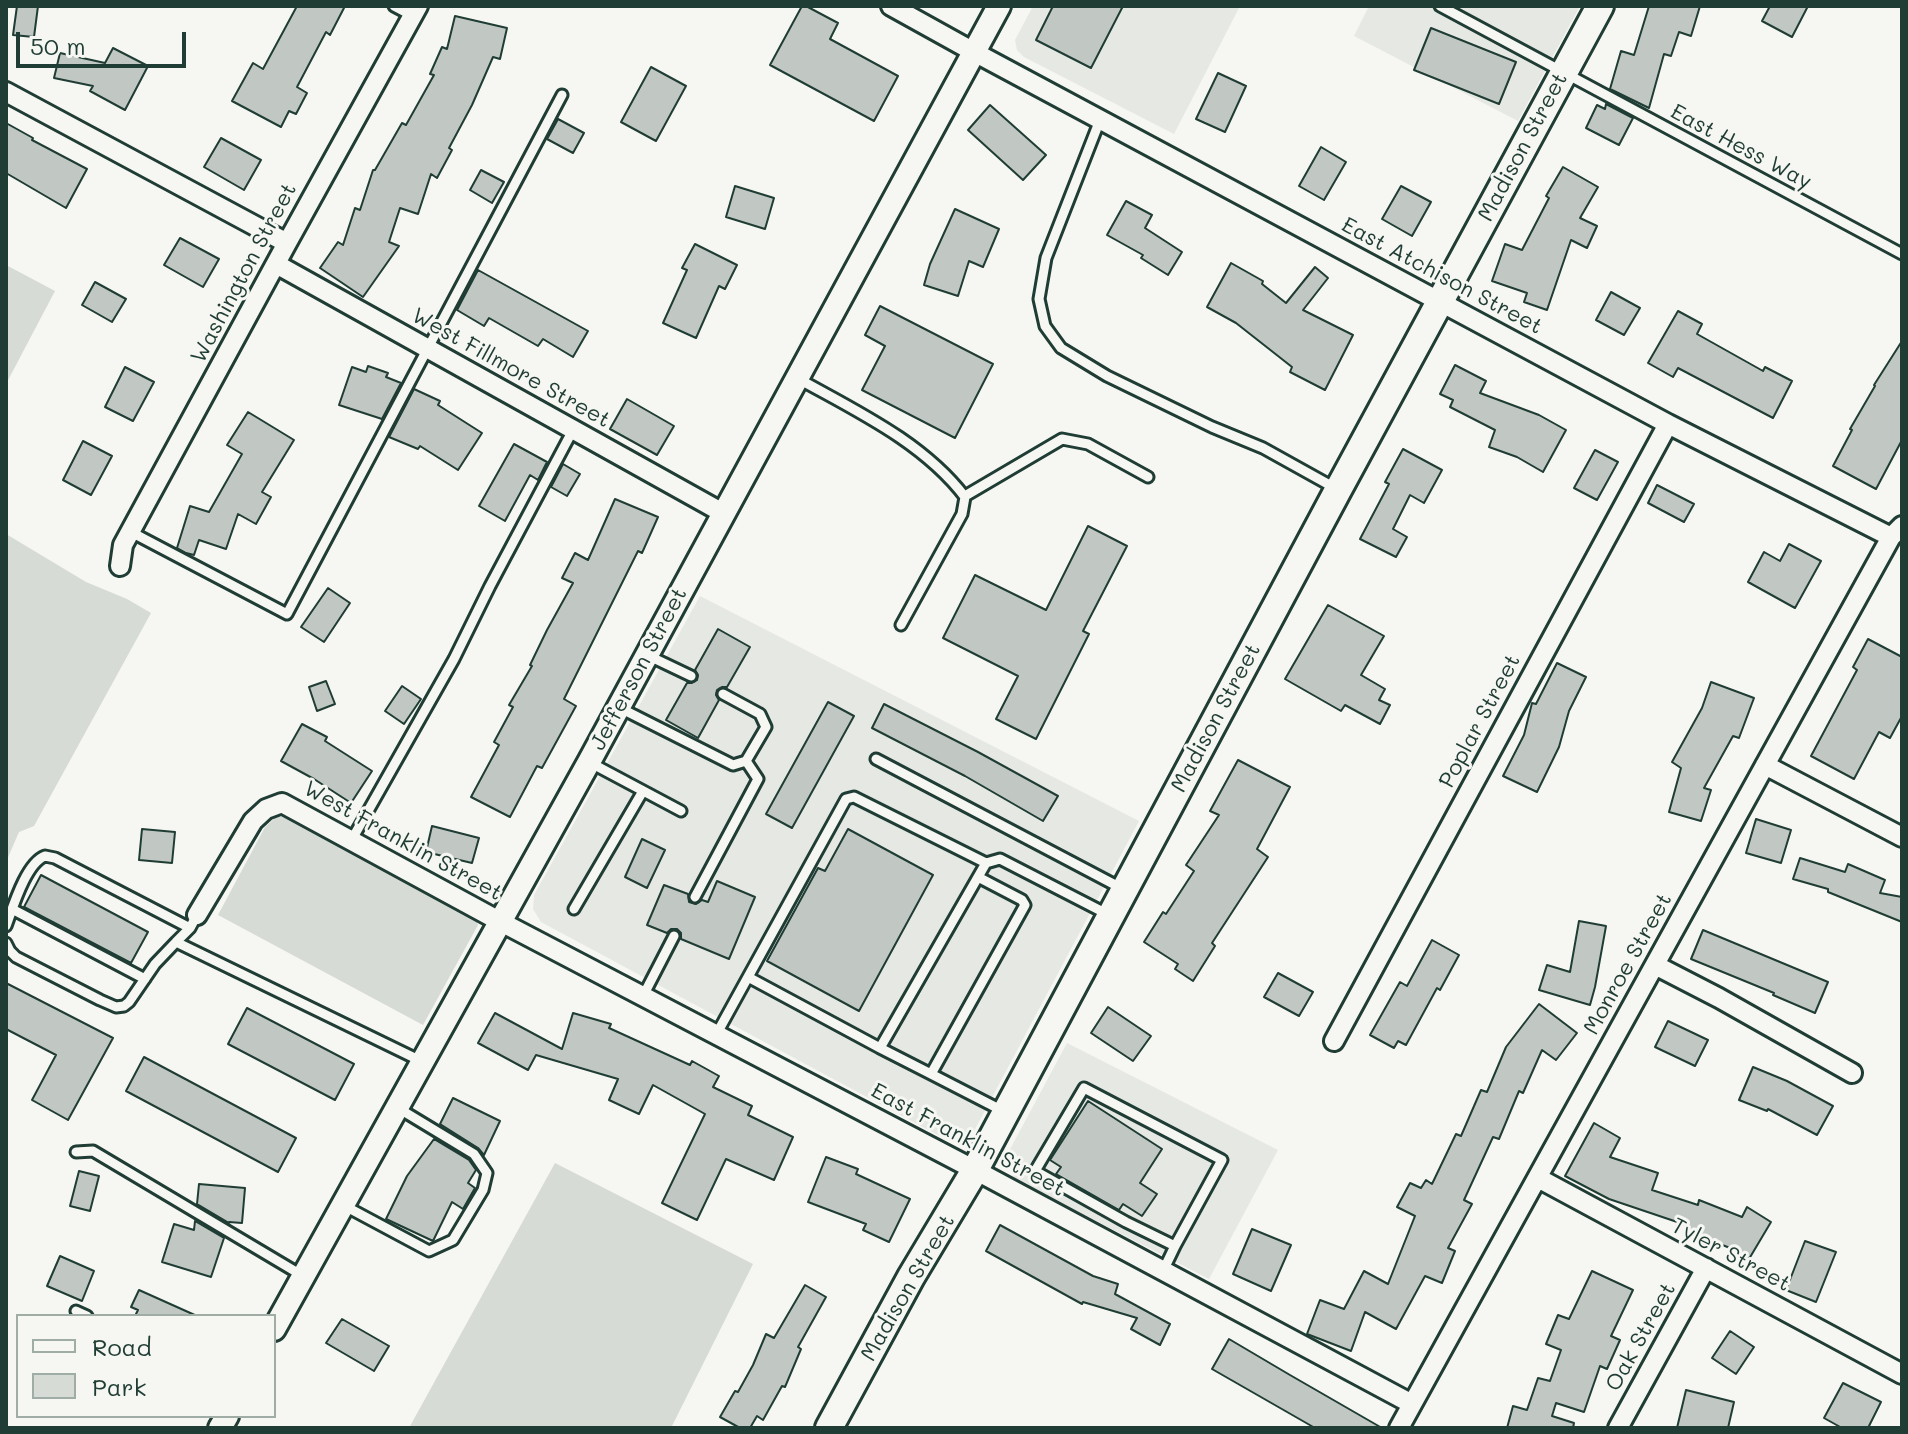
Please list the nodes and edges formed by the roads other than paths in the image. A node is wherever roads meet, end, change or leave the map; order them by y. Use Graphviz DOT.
graph roads {
  1 [pos="394,6"];
  2 [pos="891,6"];
  3 [pos="999,6"];
  4 [pos="1440,6"];
  5 [pos="1600,6"];
  6 [pos="416,11"];
  7 [pos="974,52"];
  8 [pos="1564,72"];
  9 [pos="6,92"];
  10 [pos="562,95"];
  11 [pos="1100,120"];
  12 [pos="287,243"];
  13 [pos="1902,254"];
  14 [pos="276,264"];
  15 [pos="1439,302"];
  16 [pos="428,349"];
  17 [pos="797,378"];
  18 [pos="1668,424"];
  19 [pos="573,430"];
  20 [pos="1148,477"];
  21 [pos="1338,490"];
  22 [pos="965,496"];
  23 [pos="723,513"];
  24 [pos="131,532"];
  25 [pos="1896,532"];
  26 [pos="120,566"];
  27 [pos="901,625"];
  28 [pos="646,654"];
  29 [pos="691,676"];
  30 [pos="723,694"];
  31 [pos="618,707"];
  32 [pos="876,759"];
  33 [pos="746,761"];
  34 [pos="589,762"];
  35 [pos="1765,765"];
  36 [pos="643,791"];
  37 [pos="681,811"];
  38 [pos="1902,837"];
  39 [pos="351,841"];
  40 [pos="986,863"];
  41 [pos="978,877"];
  42 [pos="1124,890"];
  43 [pos="695,897"];
  44 [pos="12,909"];
  45 [pos="574,909"];
  46 [pos="1110,916"];
  47 [pos="193,922"];
  48 [pos="501,922"];
  49 [pos="6,926"];
  50 [pos="674,936"];
  51 [pos="176,942"];
  52 [pos="6,943"];
  53 [pos="1655,965"];
  54 [pos="748,977"];
  55 [pos="145,979"];
  56 [pos="643,996"];
  57 [pos="716,1035"];
  58 [pos="1334,1041"];
  59 [pos="880,1048"];
  60 [pos="423,1062"];
  61 [pos="1852,1073"];
  62 [pos="931,1074"];
  63 [pos="397,1108"];
  64 [pos="1005,1112"];
  65 [pos="76,1152"];
  66 [pos="975,1170"];
  67 [pos="1538,1178"];
  68 [pos="343,1205"];
  69 [pos="1175,1246"];
  70 [pos="1706,1268"];
  71 [pos="1163,1271"];
  72 [pos="303,1276"];
  73 [pos="76,1311"];
  74 [pos="83,1314"];
  75 [pos="276,1325"];
  76 [pos="1902,1374"];
  77 [pos="1412,1404"];
  78 [pos="829,1428"];
  79 [pos="1399,1428"];
  80 [pos="1618,1428"];
  1 -- 6 [label="lane"];
  2 -- 7 [label="street, East Atchison Street"];
  3 -- 7 [label="street, Jefferson Street"];
  4 -- 8 [label="lane, East Hess Way"];
  5 -- 8 [label="main road, Madison Street"];
  6 -- 12 [label="street, Washington Street"];
  7 -- 11 [label="street, East Atchison Street"];
  7 -- 17 [label="street, Jefferson Street"];
  8 -- 13 [label="lane, East Hess Way"];
  8 -- 15 [label="main road, Madison Street"];
  9 -- 12 [label="street"];
  10 -- 16 [label="lane"];
  11 -- 15 [label="street, East Atchison Street"];
  11 -- 21 [label="lane"];
  12 -- 14 [label="street, Washington Street"];
  14 -- 16 [label="street, West Fillmore Street"];
  14 -- 24 [label="street, Washington Street"];
  15 -- 18 [label="street, East Atchison Street"];
  15 -- 21 [label="main road, Madison Street"];
  16 -- 19 [label="street, West Fillmore Street"];
  16 -- 24 [label="lane"];
  17 -- 22 [label="lane"];
  17 -- 23 [label="street, Jefferson Street"];
  18 -- 25 [label="street, East Atchison Street"];
  18 -- 58 [label="street, Poplar Street"];
  19 -- 23 [label="street, West Fillmore Street"];
  19 -- 39 [label="lane"];
  20 -- 22 [label="lane"];
  21 -- 42 [label="main road, Madison Street"];
  22 -- 27 [label="lane"];
  23 -- 28 [label="street, Jefferson Street"];
  24 -- 26 [label="street, Washington Street"];
  25 -- 35 [label="street, Monroe Street"];
  28 -- 29 [label="lane"];
  28 -- 31 [label="street, Jefferson Street"];
  30 -- 33 [label="lane"];
  31 -- 33 [label="lane"];
  31 -- 34 [label="street, Jefferson Street"];
  32 -- 42 [label="lane"];
  33 -- 43 [label="lane"];
  34 -- 36 [label="lane"];
  34 -- 48 [label="street, Jefferson Street"];
  35 -- 38 [label="street"];
  35 -- 53 [label="street, Monroe Street"];
  36 -- 37 [label="lane"];
  36 -- 45 [label="lane"];
  39 -- 47 [label="street, West Franklin Street"];
  39 -- 48 [label="street, West Franklin Street"];
  40 -- 41 [label="lane"];
  40 -- 46 [label="lane"];
  40 -- 54 [label="lane"];
  41 -- 59 [label="lane"];
  41 -- 62 [label="lane"];
  42 -- 46 [label="main road, Madison Street"];
  44 -- 47 [label="lane"];
  44 -- 49 [label="lane"];
  44 -- 55 [label="lane"];
  46 -- 64 [label="main road, Madison Street"];
  47 -- 51 [label="lane"];
  48 -- 56 [label="street, East Franklin Street"];
  48 -- 60 [label="street, Jefferson Street"];
  50 -- 56 [label="lane"];
  51 -- 55 [label="lane"];
  51 -- 60 [label="lane"];
  52 -- 55 [label="lane"];
  53 -- 61 [label="street"];
  53 -- 67 [label="street, Monroe Street"];
  54 -- 57 [label="lane"];
  54 -- 59 [label="lane"];
  56 -- 57 [label="street, East Franklin Street"];
  57 -- 66 [label="street, East Franklin Street"];
  59 -- 62 [label="lane"];
  60 -- 63 [label="street, Jefferson Street"];
  62 -- 64 [label="lane"];
  63 -- 68 [label="street, Jefferson Street"];
  63 -- 68 [label="lane"];
  64 -- 66 [label="main road, Madison Street"];
  65 -- 72 [label="lane"];
  66 -- 71 [label="street, East Franklin Street"];
  66 -- 78 [label="main road, Madison Street"];
  67 -- 70 [label="street, Tyler Street"];
  67 -- 77 [label="street, Monroe Street"];
  68 -- 72 [label="street, Jefferson Street"];
  69 -- 69 [label="lane"];
  69 -- 71 [label="lane"];
  70 -- 76 [label="street, Tyler Street"];
  70 -- 80 [label="street, Oak Street"];
  71 -- 77 [label="street, East Franklin Street"];
  72 -- 75 [label="street, Jefferson Street"];
  73 -- 74 [label="lane"];
  77 -- 79 [label="street, Monroe Street"];
}
